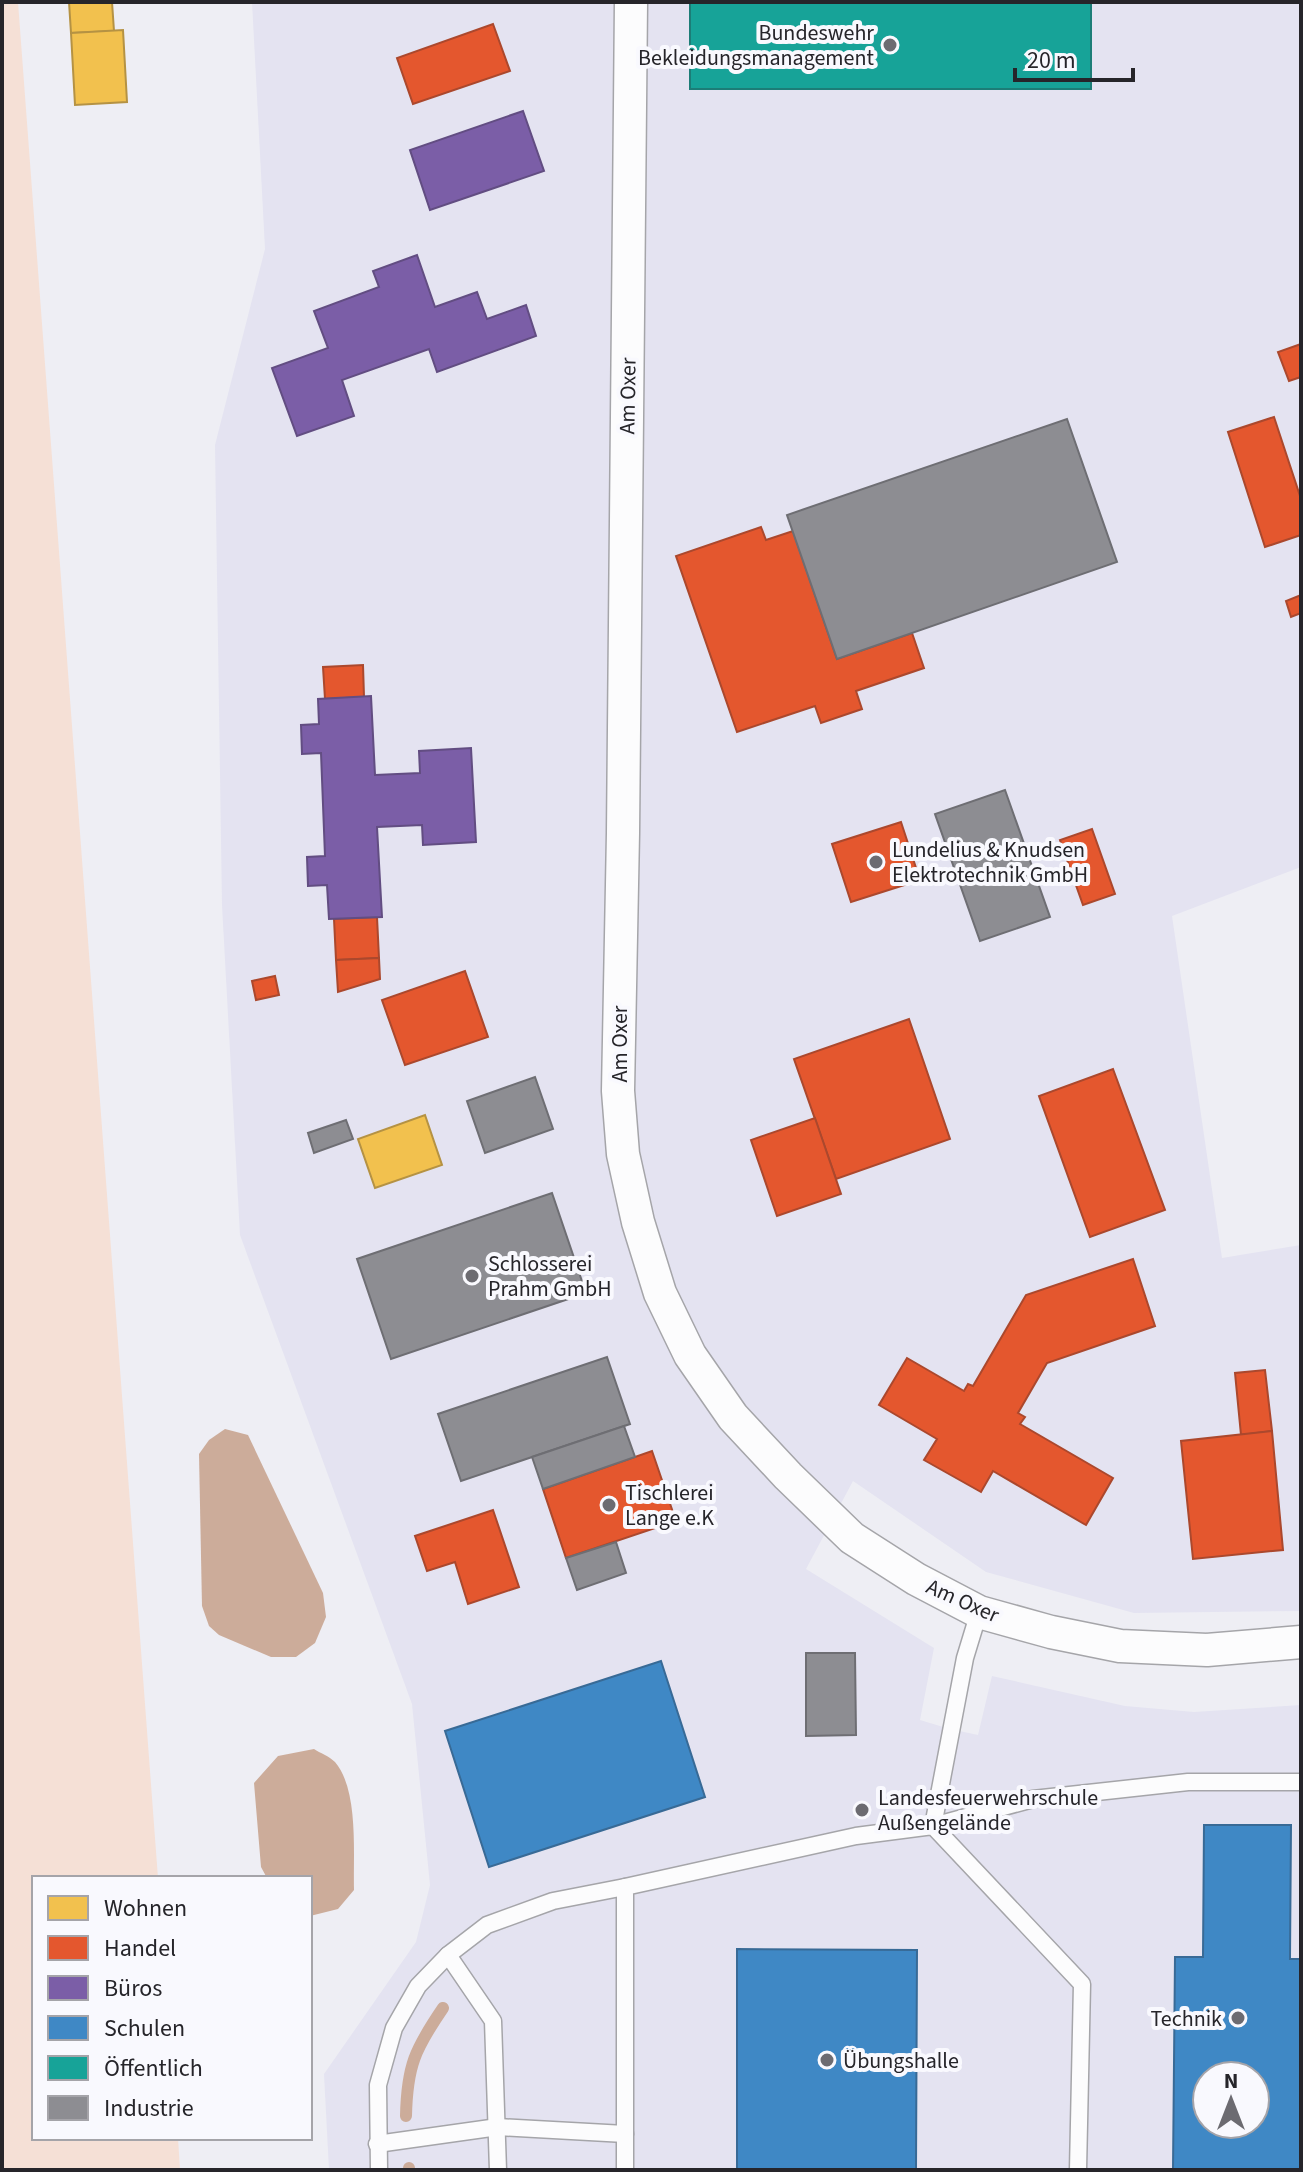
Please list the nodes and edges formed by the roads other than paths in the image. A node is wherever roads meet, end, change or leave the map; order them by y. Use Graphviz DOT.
graph roads {
  1 [pos="631,2"];
  2 [pos="979,1612"];
  3 [pos="1301,1642"];
  4 [pos="1301,1782"];
  5 [pos="933,1826"];
  6 [pos="625,1887"];
  7 [pos="448,1955"];
  8 [pos="498,2127"];
  9 [pos="625,2134"];
  10 [pos="377,2144"];
  11 [pos="379,2170"];
  12 [pos="498,2170"];
  13 [pos="625,2170"];
  14 [pos="1078,2170"];
  1 -- 2 [label="street, Am Oxer"];
  2 -- 3 [label="street, Am Oxer"];
  2 -- 5 [label="lane"];
  4 -- 5 [label="lane"];
  5 -- 6 [label="lane"];
  5 -- 14 [label="lane"];
  6 -- 7 [label="lane"];
  6 -- 9 [label="lane"];
  7 -- 8 [label="lane"];
  7 -- 10 [label="lane"];
  8 -- 9 [label="lane"];
  8 -- 10 [label="lane"];
  8 -- 12 [label="lane"];
  9 -- 13 [label="lane"];
  10 -- 11 [label="lane"];
}
